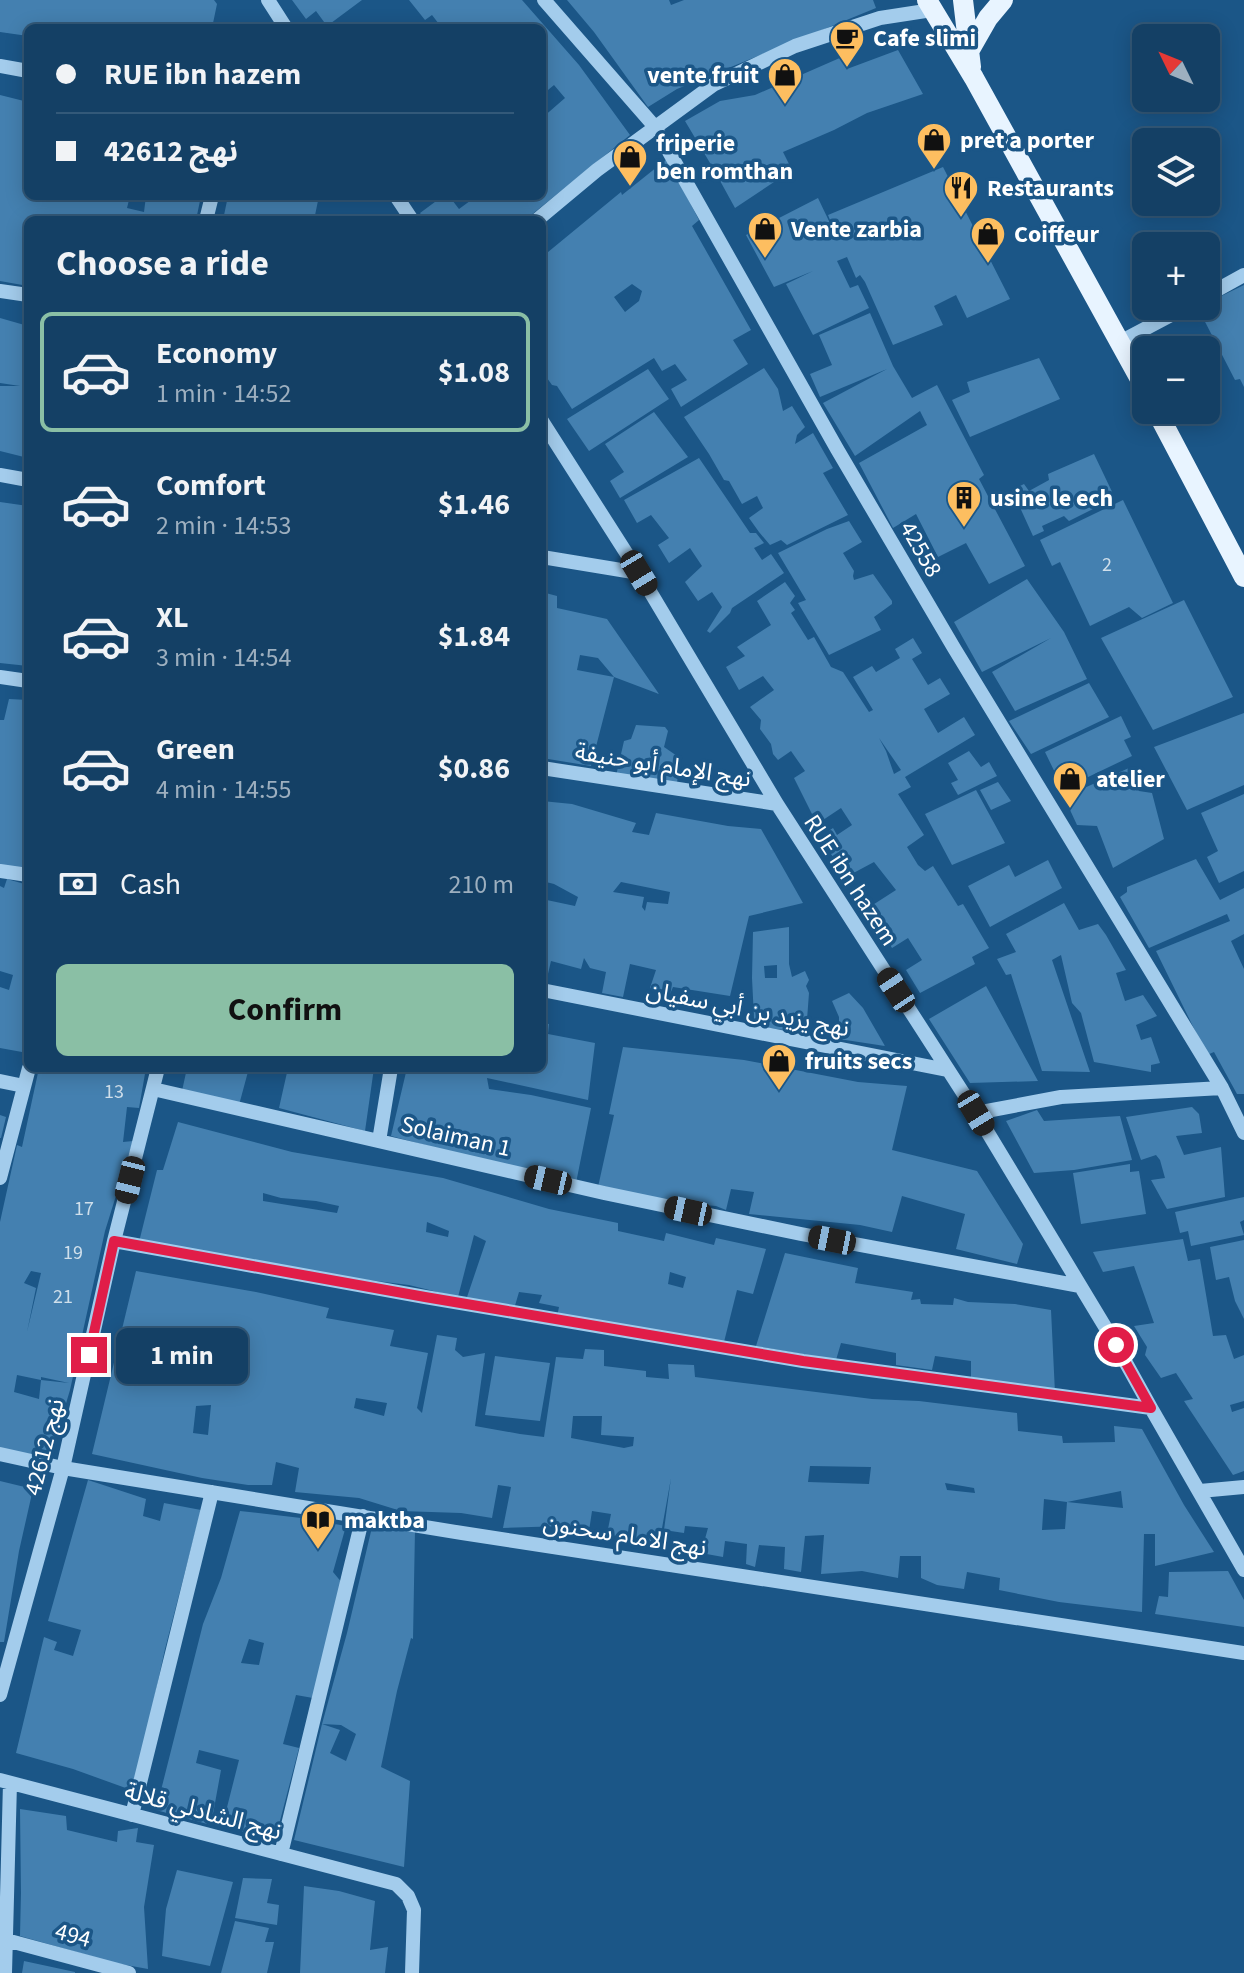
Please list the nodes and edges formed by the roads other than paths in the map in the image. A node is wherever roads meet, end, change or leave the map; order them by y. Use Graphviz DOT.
graph roads {
  1 [pos="268,0"];
  2 [pos="544,0"];
  3 [pos="963,0"];
  4 [pos="1003,0"];
  5 [pos="930,5"];
  6 [pos="276,13"];
  7 [pos="270,24"];
  8 [pos="283,24"];
  9 [pos="968,53"];
  10 [pos="0,66"];
  11 [pos="24,70"];
  12 [pos="974,78"];
  13 [pos="655,127"];
  14 [pos="542,216"];
  15 [pos="1244,275"];
  16 [pos="1220,288"];
  17 [pos="0,291"];
  18 [pos="24,294"];
  19 [pos="1162,320"];
  20 [pos="1120,342"];
  21 [pos="1132,364"];
  22 [pos="1163,424"];
  23 [pos="546,427"];
  24 [pos="0,475"];
  25 [pos="24,479"];
  26 [pos="546,558"];
  27 [pos="639,573"];
  28 [pos="1244,577"];
  29 [pos="0,677"];
  30 [pos="24,680"];
  31 [pos="546,769"];
  32 [pos="777,804"];
  33 [pos="0,871"];
  34 [pos="24,874"];
  35 [pos="546,991"];
  36 [pos="947,1070"];
  37 [pos="28,1072"];
  38 [pos="157,1072"];
  39 [pos="390,1072"];
  40 [pos="0,1081"];
  41 [pos="24,1086"];
  42 [pos="1222,1088"];
  43 [pos="153,1089"];
  44 [pos="1239,1111"];
  45 [pos="976,1113"];
  46 [pos="1244,1133"];
  47 [pos="379,1141"];
  48 [pos="0,1178"];
  49 [pos="114,1241"];
  50 [pos="1080,1286"];
  51 [pos="1151,1408"];
  52 [pos="0,1454"];
  53 [pos="63,1468"];
  54 [pos="1244,1487"];
  55 [pos="1200,1491"];
  56 [pos="212,1492"];
  57 [pos="363,1516"];
  58 [pos="1244,1570"];
  59 [pos="1244,1653"];
  60 [pos="0,1695"];
  61 [pos="5,1782"];
  62 [pos="132,1815"];
  63 [pos="281,1854"];
  64 [pos="6,1940"];
  65 [pos="5,1973"];
  66 [pos="129,1973"];
  67 [pos="412,1973"];
  1 -- 6 [label="street"];
  2 -- 13 [label="street, 42558"];
  3 -- 9 [label="main road"];
  4 -- 9 [label="main road"];
  5 -- 12 [label="main road"];
  5 -- 13 [label="street"];
  6 -- 7 [label="street"];
  6 -- 8 [label="street"];
  9 -- 12 [label="main road"];
  10 -- 11 [label="street"];
  12 -- 20 [label="main road"];
  13 -- 14 [label="street"];
  13 -- 42 [label="street, 42558"];
  15 -- 16 [label="street"];
  17 -- 18 [label="street"];
  19 -- 20 [label="street"];
  20 -- 21 [label="main road"];
  22 -- 28 [label="main road"];
  23 -- 27 [label="street, RUE ibn hazem"];
  24 -- 25 [label="street"];
  26 -- 27 [label="street"];
  27 -- 32 [label="street, RUE ibn hazem"];
  29 -- 30 [label="street"];
  31 -- 32 [label="street, نهج الإمام أبو حنيفة"];
  32 -- 36 [label="street, RUE ibn hazem"];
  33 -- 34 [label="street"];
  35 -- 36 [label="street, نهج يزيد بن أبي سفيان"];
  36 -- 45 [label="street, RUE ibn hazem"];
  37 -- 41 [label="street"];
  38 -- 43 [label="street, نهج 42612"];
  39 -- 47 [label="street"];
  40 -- 41 [label="street"];
  41 -- 48 [label="street"];
  42 -- 44 [label="street, 42558"];
  42 -- 45 [label="street"];
  43 -- 47 [label="street, Solaiman 1"];
  43 -- 49 [label="street, نهج 42612"];
  44 -- 46 [label="street, 42558"];
  45 -- 50 [label="street, RUE ibn hazem"];
  47 -- 50 [label="street, Solaiman 1"];
  49 -- 51 [label="street"];
  49 -- 53 [label="street, نهج 42612"];
  50 -- 51 [label="street, RUE ibn hazem"];
  51 -- 55 [label="street, RUE ibn hazem"];
  52 -- 53 [label="street, نهج الامام سحنون"];
  53 -- 56 [label="street, نهج الامام سحنون"];
  53 -- 60 [label="street, نهج 42612"];
  54 -- 55 [label="street"];
  55 -- 58 [label="street, RUE ibn hazem"];
  56 -- 57 [label="street, نهج الامام سحنون"];
  56 -- 62 [label="street"];
  57 -- 59 [label="street, نهج الامام سحنون"];
  57 -- 63 [label="street"];
  61 -- 62 [label="street, نهج الشادلي قلالة"];
  61 -- 64 [label="street"];
  62 -- 63 [label="street, نهج الشادلي قلالة"];
  63 -- 67 [label="street, نهج الشادلي قلالة"];
  64 -- 65 [label="street"];
  64 -- 66 [label="street, 494"];
}
